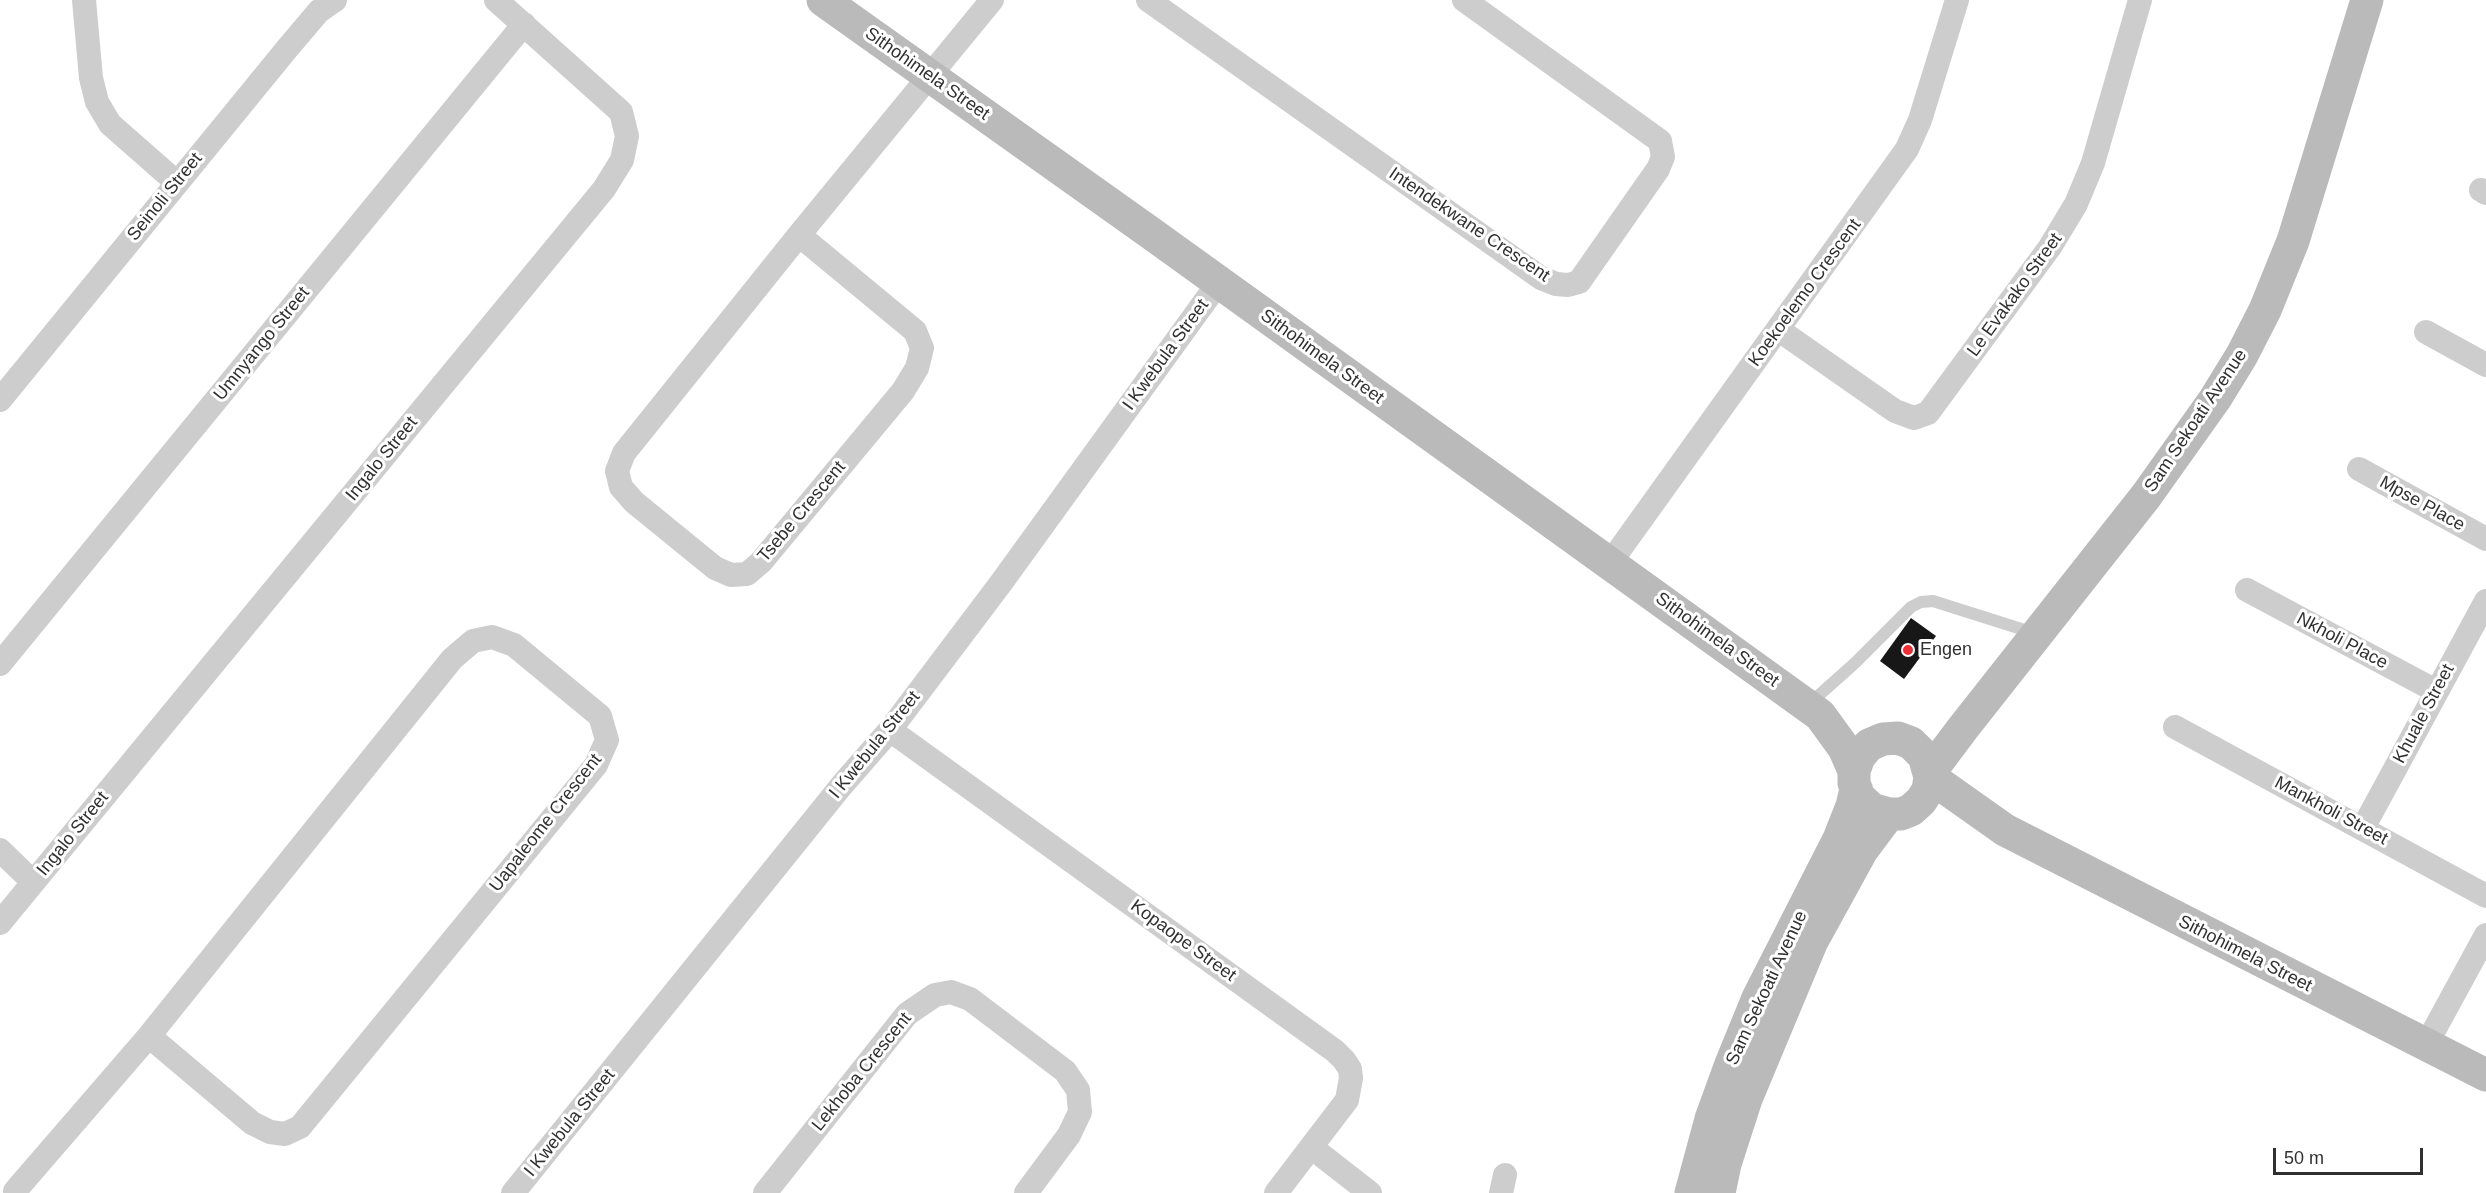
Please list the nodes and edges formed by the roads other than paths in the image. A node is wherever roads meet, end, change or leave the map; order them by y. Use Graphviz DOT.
graph roads {
  1 [pos="84,0"];
  2 [pos="335,0"];
  3 [pos="496,0"];
  4 [pos="823,0"];
  5 [pos="992,0"];
  6 [pos="1148,0"];
  7 [pos="1464,0"];
  8 [pos="1957,0"];
  9 [pos="2140,0"];
  10 [pos="2367,0"];
  11 [pos="524,24"];
  12 [pos="929,75"];
  13 [pos="176,182"];
  14 [pos="799,236"];
  15 [pos="1219,282"];
  16 [pos="1779,330"];
  17 [pos="2426,332"];
  18 [pos="2486,365"];
  19 [pos="0,400"];
  20 [pos="2359,469"];
  21 [pos="2486,539"];
  22 [pos="1610,563"];
  23 [pos="2247,590"];
  24 [pos="2486,601"];
  25 [pos="2038,634"];
  26 [pos="0,664"];
  27 [pos="2436,691"];
  28 [pos="1813,711"];
  29 [pos="2175,727"];
  30 [pos="1963,728"];
  31 [pos="890,730"];
  32 [pos="1897,741"];
  33 [pos="1930,775"];
  34 [pos="1855,780"];
  35 [pos="1900,812"];
  36 [pos="2363,828"];
  37 [pos="2005,830"];
  38 [pos="0,850"];
  39 [pos="33,882"];
  40 [pos="2486,896"];
  41 [pos="0,923"];
  42 [pos="2486,935"];
  43 [pos="149,1036"];
  44 [pos="2426,1046"];
  45 [pos="2486,1075"];
  46 [pos="1311,1147"];
  47 [pos="11,1188"];
  48 [pos="513,1193"];
  49 [pos="765,1193"];
  50 [pos="1026,1193"];
  51 [pos="1276,1193"];
  52 [pos="1370,1193"];
  53 [pos="1691,1193"];
  54 [pos="1719,1193"];
  1 -- 13 [label="street"];
  2 -- 13 [label="street, Seinoli Street"];
  3 -- 11 [label="street, Ingalo Street"];
  4 -- 12 [label="street, Sithohimela Street"];
  5 -- 12 [label="street, Tsebe Crescent"];
  6 -- 7 [label="street, Intendekwane Crescent"];
  8 -- 16 [label="street, Koekoelemo Crescent"];
  9 -- 16 [label="street, Le Evakako Street"];
  10 -- 25 [label="street, Sam Sekoati Avenue"];
  11 -- 26 [label="street, Umnyango Street"];
  11 -- 39 [label="street, Ingalo Street"];
  12 -- 14 [label="street, Tsebe Crescent"];
  12 -- 15 [label="street, Sithohimela Street"];
  13 -- 19 [label="street, Seinoli Street"];
  14 -- 14 [label="street, Tsebe Crescent"];
  15 -- 22 [label="street, Sithohimela Street"];
  15 -- 31 [label="street, I Kwebula Street"];
  16 -- 22 [label="street, Koekoelemo Crescent"];
  17 -- 18 [label="street"];
  20 -- 21 [label="street, Mpse Place"];
  22 -- 28 [label="street, Sithohimela Street"];
  23 -- 27 [label="street, Nkholi Place"];
  24 -- 27 [label="street, Khuale Street"];
  25 -- 28 [label="lane"];
  25 -- 30 [label="street, Sam Sekoati Avenue"];
  27 -- 36 [label="street, Khuale Street"];
  28 -- 32 [label="street, Sithohimela Street"];
  28 -- 34 [label="street, Sithohimela Street"];
  29 -- 36 [label="street, Mankholi Street"];
  30 -- 32 [label="street"];
  30 -- 33 [label="street, Sam Sekoati Avenue"];
  31 -- 46 [label="street, Kopaope Street"];
  31 -- 48 [label="street, I Kwebula Street"];
  32 -- 33 [label="street"];
  32 -- 34 [label="street"];
  33 -- 35 [label="street"];
  33 -- 37 [label="street, Sithohimela Street"];
  34 -- 35 [label="street"];
  34 -- 53 [label="street, Sam Sekoati Avenue"];
  35 -- 37 [label="street, Sithohimela Street"];
  35 -- 54 [label="street, Sam Sekoati Avenue"];
  36 -- 40 [label="street, Mankholi Street"];
  37 -- 44 [label="street, Sithohimela Street"];
  38 -- 39 [label="street"];
  39 -- 41 [label="street, Ingalo Street"];
  42 -- 44 [label="street"];
  43 -- 43 [label="street, Uapaleome Crescent"];
  43 -- 47 [label="street, Uapaleome Crescent"];
  44 -- 45 [label="street, Sithohimela Street"];
  46 -- 51 [label="street, Kopaope Street"];
  46 -- 52 [label="street"];
  49 -- 50 [label="street, Lekhoba Crescent"];
}
